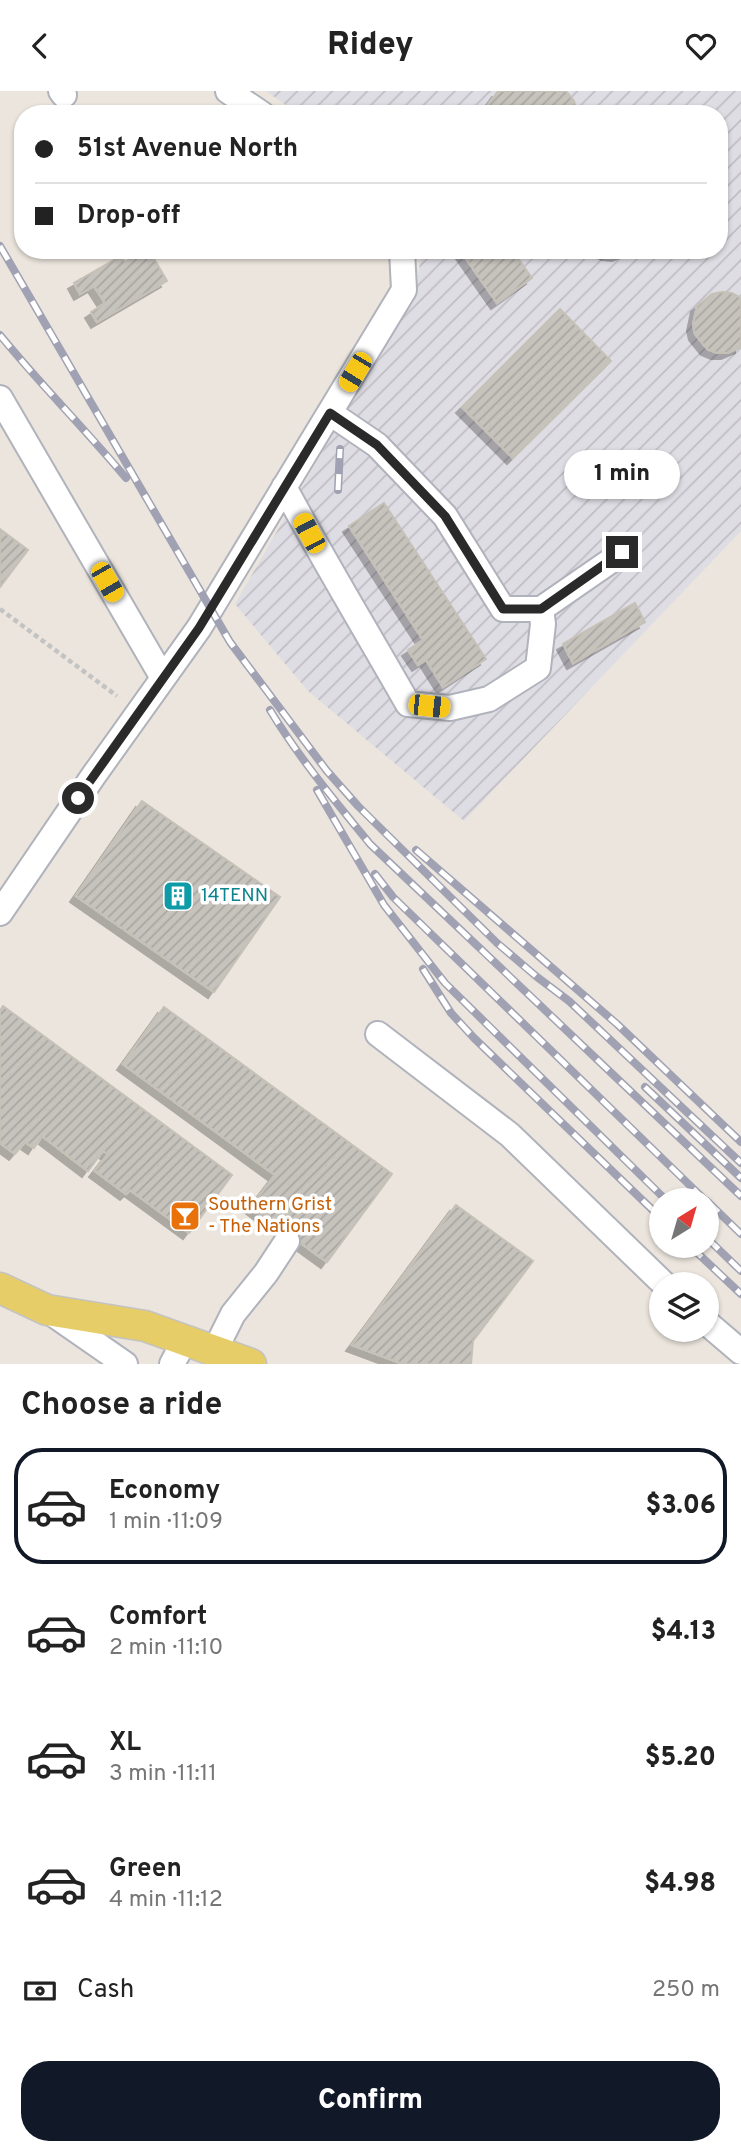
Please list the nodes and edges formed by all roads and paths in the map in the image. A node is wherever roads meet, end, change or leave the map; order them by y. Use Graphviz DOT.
graph roads {
  1 [pos="228,91"];
  2 [pos="249,105"];
  3 [pos="402,259"];
  4 [pos="0,398"];
  5 [pos="330,413"];
  6 [pos="284,487"];
  7 [pos="622,552"];
  8 [pos="0,609"];
  9 [pos="541,609"];
  10 [pos="163,678"];
  11 [pos="117,696"];
  12 [pos="0,913"];
  13 [pos="378,1034"];
  14 [pos="287,1241"];
  15 [pos="652,1272"];
  16 [pos="0,1288"];
  17 [pos="47,1310"];
  18 [pos="719,1333"];
  19 [pos="215,1350"];
  20 [pos="178,1352"];
  21 [pos="741,1352"];
  22 [pos="125,1364"];
  23 [pos="251,1364"];
  1 -- 2 [label="street"];
  3 -- 5 [label="street"];
  4 -- 10 [label="street"];
  5 -- 6 [label="street"];
  5 -- 9 [label="street"];
  6 -- 9 [label="street"];
  6 -- 10 [label="street"];
  7 -- 9 [label="street"];
  8 -- 11 [label="path"];
  10 -- 12 [label="street"];
  13 -- 15 [label="street"];
  14 -- 19 [label="street"];
  16 -- 17 [label="main road"];
  17 -- 20 [label="main road"];
  17 -- 22 [label="street"];
  18 -- 21 [label="street"];
  19 -- 20 [label="main road"];
  19 -- 23 [label="main road"];
}
